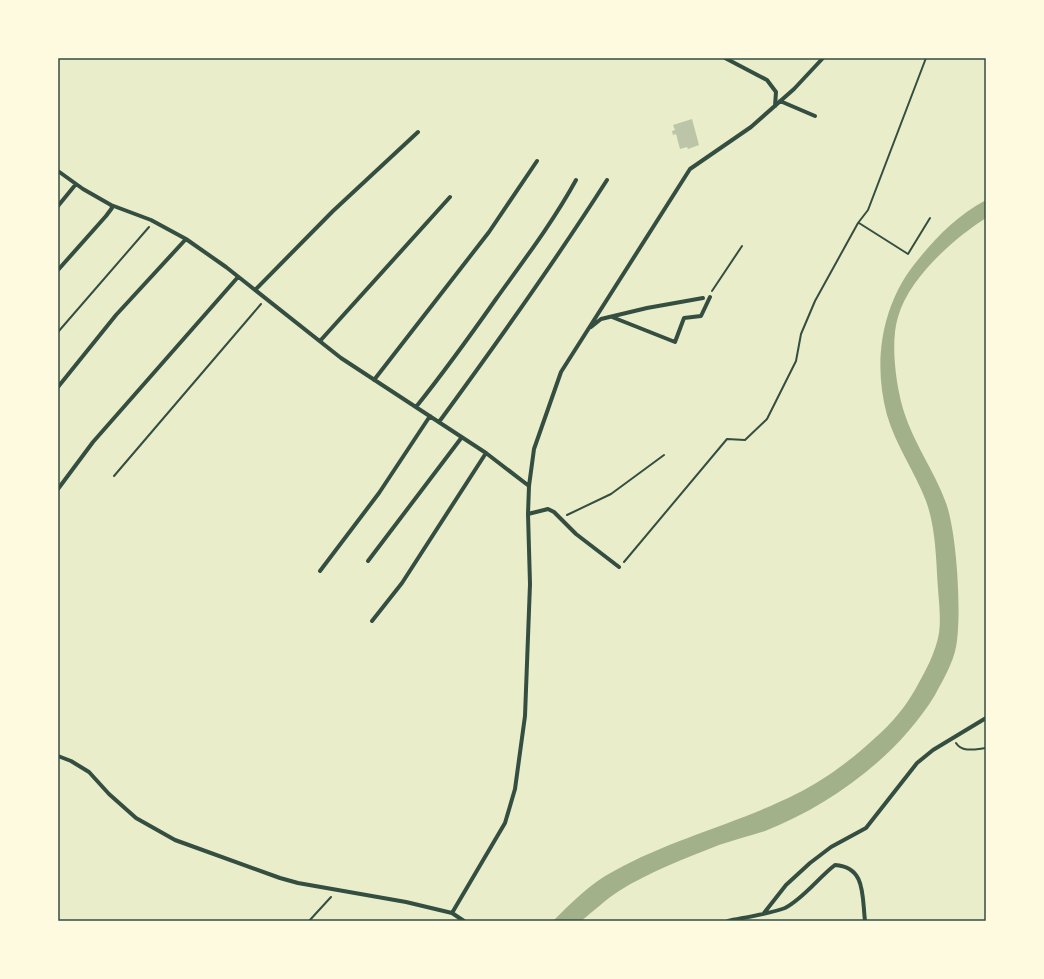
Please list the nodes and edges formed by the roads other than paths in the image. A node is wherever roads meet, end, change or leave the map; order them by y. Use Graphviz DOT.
graph roads {
  1 [pos="725,58"];
  2 [pos="823,58"];
  3 [pos="780,102"];
  4 [pos="775,106"];
  5 [pos="815,116"];
  6 [pos="418,132"];
  7 [pos="537,161"];
  8 [pos="58,171"];
  9 [pos="576,180"];
  10 [pos="607,180"];
  11 [pos="76,184"];
  12 [pos="450,197"];
  13 [pos="111,205"];
  14 [pos="58,206"];
  15 [pos="186,239"];
  16 [pos="58,270"];
  17 [pos="238,277"];
  18 [pos="255,290"];
  19 [pos="710,297"];
  20 [pos="703,298"];
  21 [pos="612,317"];
  22 [pos="588,329"];
  23 [pos="320,341"];
  24 [pos="374,380"];
  25 [pos="58,387"];
  26 [pos="416,407"];
  27 [pos="430,416"];
  28 [pos="439,422"];
  29 [pos="462,437"];
  30 [pos="486,453"];
  31 [pos="529,486"];
  32 [pos="58,489"];
  33 [pos="528,514"];
  34 [pos="368,561"];
  35 [pos="619,567"];
  36 [pos="320,571"];
  37 [pos="372,621"];
  38 [pos="986,718"];
  39 [pos="58,756"];
  40 [pos="452,913"];
  41 [pos="764,913"];
  42 [pos="464,921"];
  43 [pos="728,921"];
  44 [pos="865,921"];
  1 -- 4 [label="street"];
  2 -- 3 [label="street"];
  3 -- 4 [label="street"];
  3 -- 5 [label="street"];
  4 -- 22 [label="street"];
  6 -- 18 [label="street"];
  7 -- 24 [label="street"];
  8 -- 11 [label="street"];
  9 -- 26 [label="street"];
  10 -- 28 [label="street"];
  11 -- 13 [label="street"];
  11 -- 14 [label="street"];
  12 -- 23 [label="street"];
  13 -- 15 [label="street"];
  13 -- 16 [label="street"];
  15 -- 17 [label="street"];
  15 -- 25 [label="street"];
  17 -- 18 [label="street"];
  17 -- 32 [label="street"];
  18 -- 23 [label="street"];
  19 -- 21 [label="street"];
  20 -- 21 [label="street"];
  21 -- 22 [label="street"];
  22 -- 31 [label="street"];
  23 -- 24 [label="street"];
  24 -- 26 [label="street"];
  26 -- 27 [label="street"];
  27 -- 28 [label="street"];
  27 -- 36 [label="street"];
  28 -- 29 [label="street"];
  29 -- 30 [label="street"];
  29 -- 34 [label="street"];
  30 -- 31 [label="street"];
  30 -- 37 [label="street"];
  31 -- 33 [label="street"];
  33 -- 35 [label="street"];
  33 -- 40 [label="street"];
  38 -- 41 [label="street"];
  39 -- 40 [label="street"];
  40 -- 42 [label="street"];
  41 -- 43 [label="street"];
  41 -- 44 [label="street"];
}
